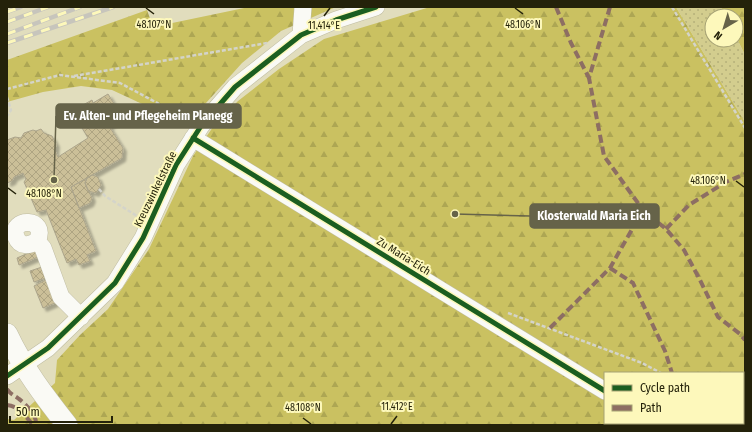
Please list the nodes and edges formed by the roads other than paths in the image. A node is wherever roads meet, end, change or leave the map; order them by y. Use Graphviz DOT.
graph roads {
  1 [pos="303,7"];
  2 [pos="376,7"];
  3 [pos="299,36"];
  4 [pos="197,132"];
  5 [pos="37,241"];
  6 [pos="81,317"];
  7 [pos="7,334"];
  8 [pos="15,370"];
  9 [pos="604,390"];
  10 [pos="67,425"];
  1 -- 3 [label="street"];
  2 -- 3 [label="street, Kreuzwinkelstraße"];
  3 -- 4 [label="street, Kreuzwinkelstraße"];
  4 -- 6 [label="street, Kreuzwinkelstraße"];
  4 -- 9 [label="street, Zu Maria-Eich"];
  5 -- 6 [label="street"];
  6 -- 8 [label="street, Kreuzwinkelstraße"];
  7 -- 8 [label="main road"];
  8 -- 10 [label="main road"];
}
